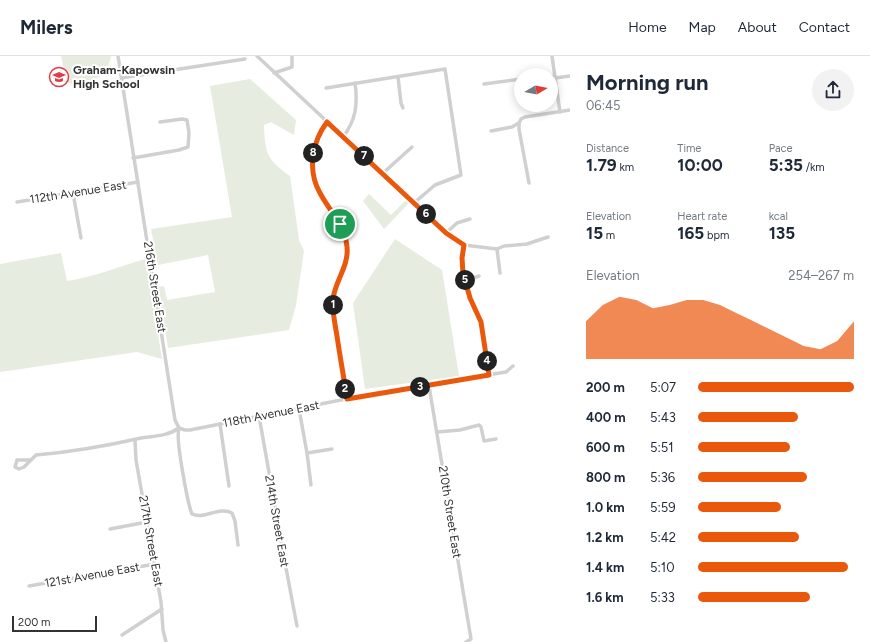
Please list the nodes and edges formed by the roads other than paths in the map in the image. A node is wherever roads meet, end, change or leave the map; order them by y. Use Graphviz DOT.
graph roads {
  1 [pos="118,56"];
  2 [pos="257,56"];
  3 [pos="292,56"];
  4 [pos="552,56"];
  5 [pos="245,59"];
  6 [pos="553,68"];
  7 [pos="274,73"];
  8 [pos="570,76"];
  9 [pos="398,77"];
  10 [pos="558,77"];
  11 [pos="121,78"];
  12 [pos="514,80"];
  13 [pos="356,83"];
  14 [pos="484,84"];
  15 [pos="326,88"];
  16 [pos="558,102"];
  17 [pos="403,108"];
  18 [pos="570,110"];
  19 [pos="560,112"];
  20 [pos="160,122"];
  21 [pos="327,122"];
  22 [pos="519,122"];
  23 [pos="491,131"];
  24 [pos="343,137"];
  25 [pos="412,147"];
  26 [pos="133,158"];
  27 [pos="382,174"];
  28 [pos="138,182"];
  29 [pos="529,183"];
  30 [pos="73,193"];
  31 [pos="17,202"];
  32 [pos="414,202"];
  33 [pos="470,219"];
  34 [pos="446,233"];
  35 [pos="81,238"];
  36 [pos="548,238"];
  37 [pos="464,245"];
  38 [pos="497,249"];
  39 [pos="500,273"];
  40 [pos="479,276"];
  41 [pos="465,280"];
  42 [pos="513,366"];
  43 [pos="489,375"];
  44 [pos="429,386"];
  45 [pos="347,399"];
  46 [pos="299,409"];
  47 [pos="259,416"];
  48 [pos="220,424"];
  49 [pos="179,428"];
  50 [pos="437,432"];
  51 [pos="496,439"];
  52 [pos="135,441"];
  53 [pos="332,449"];
  54 [pos="307,454"];
  55 [pos="30,460"];
  56 [pos="311,485"];
  57 [pos="230,486"];
  58 [pos="147,522"];
  59 [pos="110,529"];
  60 [pos="238,545"];
  61 [pos="155,564"];
  62 [pos="29,586"];
  63 [pos="162,609"];
  64 [pos="297,626"];
  65 [pos="122,635"];
  66 [pos="166,642"];
  67 [pos="466,642"];
  1 -- 11 [label="street, 216th Street East"];
  2 -- 7 [label="street"];
  3 -- 7 [label="street"];
  4 -- 6 [label="street"];
  5 -- 11 [label="street"];
  7 -- 21 [label="street"];
  8 -- 10 [label="street"];
  9 -- 13 [label="street"];
  9 -- 17 [label="street"];
  9 -- 32 [label="street"];
  11 -- 26 [label="street, 216th Street East"];
  12 -- 14 [label="street"];
  13 -- 15 [label="street"];
  13 -- 24 [label="street"];
  16 -- 19 [label="street"];
  18 -- 19 [label="street"];
  19 -- 22 [label="street"];
  20 -- 26 [label="street"];
  21 -- 24 [label="street"];
  21 -- 45 [label="street"];
  22 -- 23 [label="street"];
  22 -- 29 [label="street"];
  24 -- 27 [label="street"];
  25 -- 27 [label="street"];
  26 -- 28 [label="street, 216th Street East"];
  27 -- 32 [label="street"];
  28 -- 30 [label="street, 112th Avenue East"];
  28 -- 49 [label="street, 216th Street East"];
  30 -- 31 [label="street, 112th Avenue East"];
  30 -- 35 [label="street"];
  32 -- 34 [label="street"];
  33 -- 34 [label="street"];
  34 -- 37 [label="street"];
  36 -- 38 [label="street"];
  37 -- 38 [label="street"];
  37 -- 41 [label="street"];
  38 -- 39 [label="street"];
  40 -- 41 [label="street"];
  41 -- 43 [label="street"];
  42 -- 43 [label="street, 118th Avenue East"];
  43 -- 44 [label="street, 118th Avenue East"];
  44 -- 45 [label="street, 118th Avenue East"];
  44 -- 50 [label="street, 210th Street East"];
  45 -- 46 [label="street, 118th Avenue East"];
  46 -- 47 [label="street, 118th Avenue East"];
  46 -- 54 [label="street"];
  47 -- 48 [label="street, 118th Avenue East"];
  47 -- 64 [label="street, 214th Street East"];
  48 -- 49 [label="street, 118th Avenue East"];
  48 -- 57 [label="street"];
  49 -- 52 [label="street, 118th Avenue East"];
  49 -- 60 [label="street, 216th Street East"];
  50 -- 51 [label="street"];
  50 -- 67 [label="street, 210th Street East"];
  52 -- 55 [label="street, 118th Avenue East"];
  52 -- 58 [label="street, 217th Street East"];
  53 -- 54 [label="street"];
  54 -- 56 [label="street"];
  58 -- 59 [label="street"];
  58 -- 61 [label="street, 217th Street East"];
  61 -- 62 [label="street, 121st Avenue East"];
  61 -- 63 [label="street, 217th Street East"];
  63 -- 65 [label="street"];
  63 -- 66 [label="street, 217th Street East"];
}
